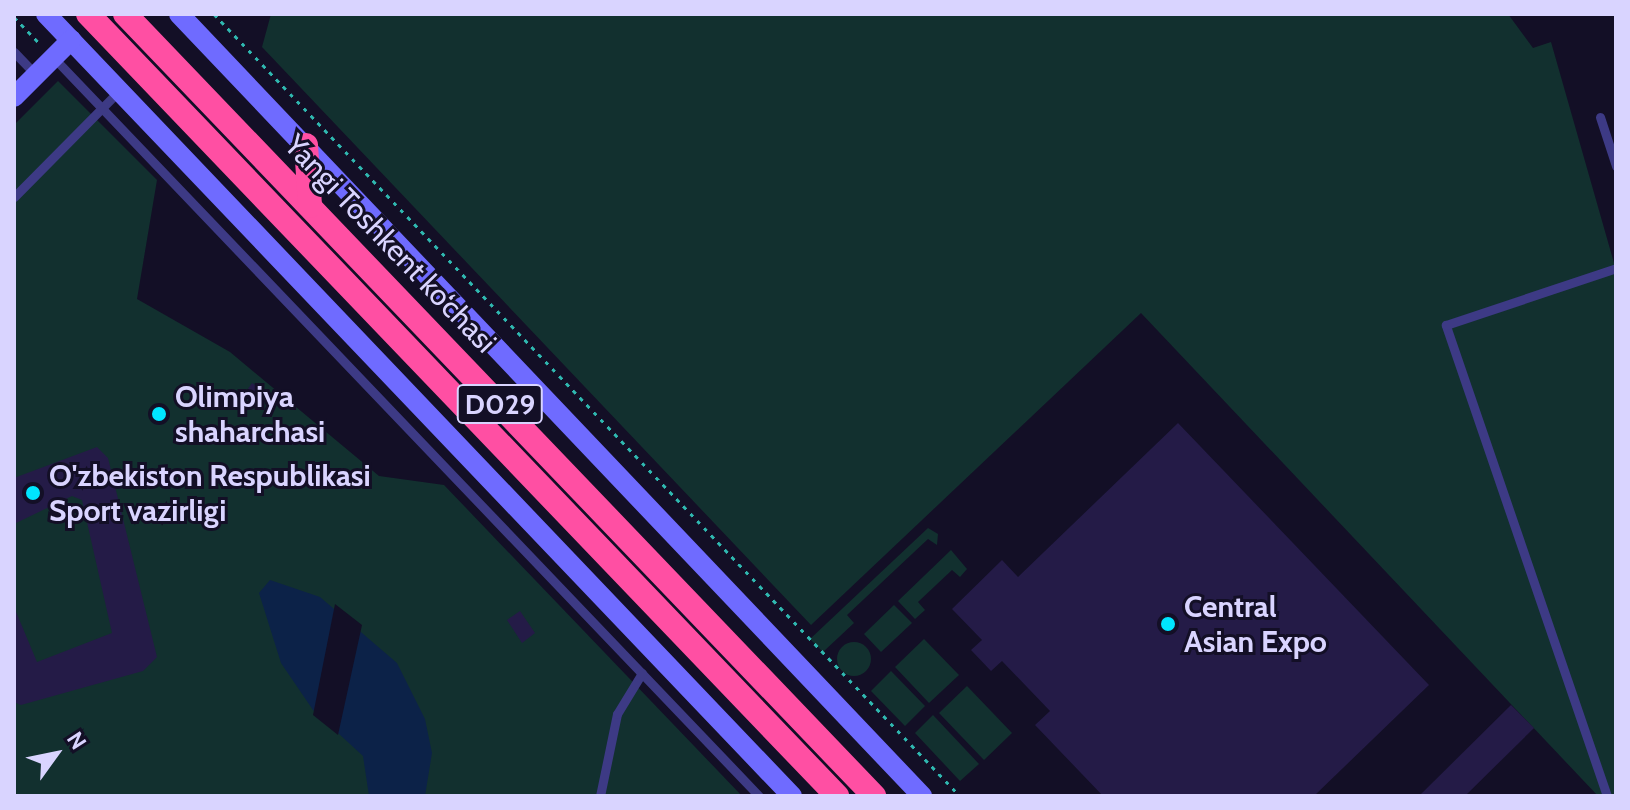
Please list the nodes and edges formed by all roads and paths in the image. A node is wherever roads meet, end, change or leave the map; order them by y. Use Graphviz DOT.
graph roads {
  1 [pos="46,14"];
  2 [pos="88,14"];
  3 [pos="125,14"];
  4 [pos="179,14"];
  5 [pos="214,14"];
  6 [pos="14,17"];
  7 [pos="71,40"];
  8 [pos="14,52"];
  9 [pos="53,57"];
  10 [pos="36,75"];
  11 [pos="120,90"];
  12 [pos="14,97"];
  13 [pos="102,108"];
  14 [pos="1600,117"];
  15 [pos="306,145"];
  16 [pos="1616,166"];
  17 [pos="14,197"];
  18 [pos="310,206"];
  19 [pos="1616,268"];
  20 [pos="642,673"];
  21 [pos="600,796"];
  22 [pos="759,796"];
  23 [pos="792,796"];
  24 [pos="837,796"];
  25 [pos="874,796"];
  26 [pos="922,796"];
  27 [pos="960,796"];
  28 [pos="1607,796"];
  1 -- 7 [label="main road"];
  2 -- 24 [label="highway, Yangi Toshkent ko‘chasi / D029"];
  3 -- 18 [label="highway, Yangi Toshkent ko‘chasi / D029"];
  4 -- 15 [label="main road"];
  5 -- 27 [label="path"];
  6 -- 9 [label="path"];
  7 -- 9 [label="main road"];
  7 -- 11 [label="main road"];
  8 -- 10 [label="lane"];
  9 -- 10 [label="main road"];
  9 -- 13 [label="lane"];
  10 -- 12 [label="main road"];
  11 -- 13 [label="lane"];
  11 -- 23 [label="main road"];
  13 -- 17 [label="lane"];
  13 -- 20 [label="lane"];
  14 -- 16 [label="lane"];
  15 -- 18 [label="highway"];
  15 -- 26 [label="main road"];
  18 -- 25 [label="highway, Yangi Toshkent ko‘chasi / D029"];
  19 -- 28 [label="lane"];
  20 -- 21 [label="lane"];
  20 -- 22 [label="lane"];
}
